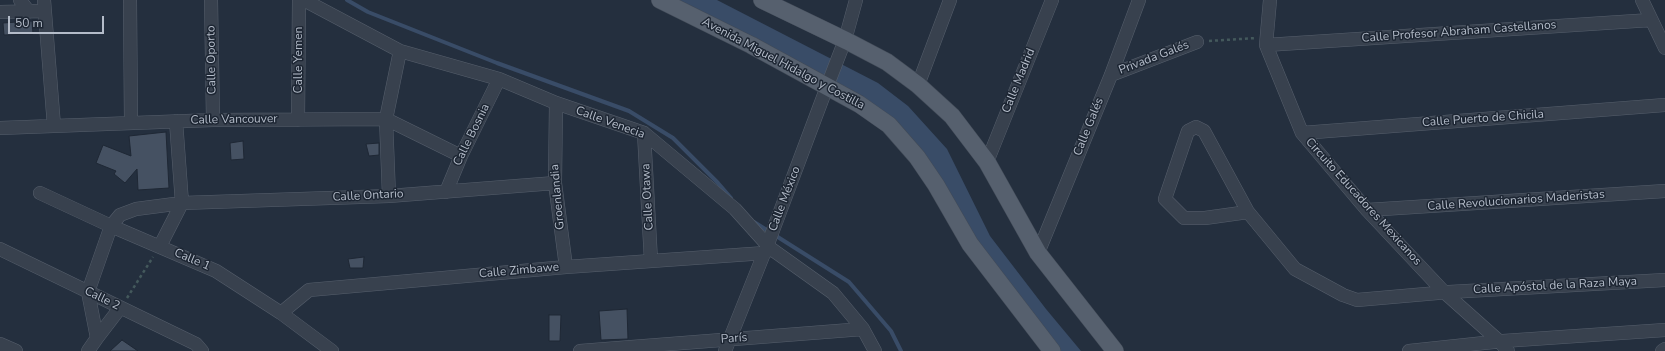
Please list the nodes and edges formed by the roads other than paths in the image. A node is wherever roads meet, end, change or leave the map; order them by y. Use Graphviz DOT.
graph roads {
  1 [pos="20,0"];
  2 [pos="130,0"];
  3 [pos="211,0"];
  4 [pos="299,0"];
  5 [pos="304,0"];
  6 [pos="660,0"];
  7 [pos="856,0"];
  8 [pos="950,0"];
  9 [pos="1052,0"];
  10 [pos="1139,0"];
  11 [pos="1270,0"];
  12 [pos="1642,0"];
  13 [pos="766,1"];
  14 [pos="45,6"];
  15 [pos="0,12"];
  16 [pos="29,12"];
  17 [pos="1651,20"];
  18 [pos="1266,41"];
  19 [pos="1197,42"];
  20 [pos="844,43"];
  21 [pos="1665,48"];
  22 [pos="400,51"];
  23 [pos="1111,75"];
  24 [pos="499,79"];
  25 [pos="918,85"];
  26 [pos="828,86"];
  27 [pos="556,103"];
  28 [pos="1665,105"];
  29 [pos="386,119"];
  30 [pos="213,120"];
  31 [pos="298,120"];
  32 [pos="176,121"];
  33 [pos="132,123"];
  34 [pos="54,126"];
  35 [pos="0,128"];
  36 [pos="644,133"];
  37 [pos="1302,133"];
  38 [pos="460,156"];
  39 [pos="987,162"];
  40 [pos="555,183"];
  41 [pos="1665,191"];
  42 [pos="446,192"];
  43 [pos="40,193"];
  44 [pos="389,196"];
  45 [pos="182,203"];
  46 [pos="1368,210"];
  47 [pos="1248,212"];
  48 [pos="111,226"];
  49 [pos="160,246"];
  50 [pos="767,247"];
  51 [pos="0,249"];
  52 [pos="1038,253"];
  53 [pos="651,261"];
  54 [pos="566,267"];
  55 [pos="1665,280"];
  56 [pos="88,292"];
  57 [pos="1444,292"];
  58 [pos="120,308"];
  59 [pos="281,313"];
  60 [pos="863,329"];
  61 [pos="1665,330"];
  62 [pos="97,338"];
  63 [pos="0,344"];
  64 [pos="727,345"];
  65 [pos="1504,346"];
  66 [pos="1665,349"];
  67 [pos="16,351"];
  68 [pos="88,351"];
  69 [pos="202,351"];
  70 [pos="332,351"];
  71 [pos="580,351"];
  72 [pos="876,351"];
  73 [pos="1052,351"];
  74 [pos="1115,351"];
  75 [pos="1409,351"];
  76 [pos="1662,351"];
  1 -- 16 [label="street"];
  2 -- 33 [label="street"];
  3 -- 30 [label="street, Calle Oporto"];
  4 -- 31 [label="street, Calle Yemen"];
  5 -- 22 [label="street, Calle Venecia"];
  6 -- 26 [label="main road, Avenida Miguel Hidalgo y Costilla"];
  7 -- 20 [label="street, Calle México"];
  8 -- 25 [label="street"];
  9 -- 39 [label="street, Calle Madrid"];
  10 -- 23 [label="street, Calle Galés"];
  11 -- 18 [label="street, Circuito Educadores Mexicanos"];
  12 -- 17 [label="street"];
  13 -- 20 [label="main road"];
  14 -- 16 [label="street"];
  14 -- 34 [label="street"];
  15 -- 16 [label="street"];
  17 -- 18 [label="street, Calle Profesor Abraham Castellanos"];
  17 -- 21 [label="street"];
  18 -- 37 [label="street, Circuito Educadores Mexicanos"];
  19 -- 23 [label="street, Privada Galés"];
  20 -- 25 [label="main road"];
  20 -- 26 [label="street, Calle México"];
  22 -- 24 [label="street, Calle Venecia"];
  22 -- 29 [label="street"];
  23 -- 52 [label="street, Calle Galés"];
  24 -- 27 [label="street, Calle Venecia"];
  24 -- 38 [label="street, Calle Bosnia"];
  25 -- 39 [label="main road"];
  26 -- 50 [label="street, Calle México"];
  26 -- 73 [label="main road, Avenida Miguel Hidalgo y Costilla"];
  27 -- 36 [label="street, Calle Venecia"];
  27 -- 40 [label="street, Groenlandia"];
  28 -- 37 [label="street, Calle Puerto de Chicila"];
  29 -- 31 [label="street, Calle Vancouver"];
  29 -- 38 [label="street, Calle Vancouver"];
  29 -- 44 [label="street"];
  30 -- 31 [label="street, Calle Vancouver"];
  30 -- 32 [label="street, Calle Vancouver"];
  32 -- 33 [label="street, Calle Vancouver"];
  32 -- 45 [label="street"];
  33 -- 34 [label="street, Calle Vancouver"];
  34 -- 35 [label="street, Calle Vancouver"];
  36 -- 50 [label="street, Calle Venecia"];
  36 -- 53 [label="street, Calle Otawa"];
  37 -- 46 [label="street, Circuito Educadores Mexicanos"];
  38 -- 42 [label="street, Calle Bosnia"];
  39 -- 52 [label="main road"];
  40 -- 42 [label="street, Calle Ontario"];
  40 -- 54 [label="street, Groenlandia"];
  41 -- 46 [label="street, Calle Revolucionarios Maderistas"];
  42 -- 44 [label="street, Calle Ontario"];
  43 -- 48 [label="street, Calle 1"];
  44 -- 45 [label="street, Calle Ontario"];
  45 -- 48 [label="street, Calle Ontario"];
  45 -- 49 [label="street"];
  46 -- 57 [label="street, Circuito Educadores Mexicanos"];
  47 -- 47 [label="street"];
  47 -- 57 [label="street, Calle Apóstol de la Raza Maya"];
  48 -- 49 [label="street, Calle 1"];
  48 -- 56 [label="street, Calle Ontario"];
  49 -- 59 [label="street, Calle 1"];
  50 -- 53 [label="street, Calle Zimbawe"];
  50 -- 60 [label="street, Calle Venecia"];
  50 -- 64 [label="street, Calle México"];
  51 -- 56 [label="street, Calle 2"];
  52 -- 74 [label="main road"];
  53 -- 54 [label="street, Calle Zimbawe"];
  54 -- 59 [label="street, Calle Zimbawe"];
  55 -- 57 [label="street, Calle Apóstol de la Raza Maya"];
  56 -- 58 [label="street, Calle 2"];
  56 -- 62 [label="street"];
  57 -- 65 [label="street, Circuito Educadores Mexicanos"];
  58 -- 62 [label="street"];
  58 -- 69 [label="street, Calle 2"];
  59 -- 70 [label="street, Calle 1"];
  60 -- 64 [label="street, París"];
  60 -- 72 [label="street, Calle Venecia"];
  61 -- 65 [label="street"];
  62 -- 68 [label="street"];
  63 -- 67 [label="street"];
  64 -- 71 [label="street, París"];
  65 -- 75 [label="street"];
  66 -- 76 [label="street"];
}
